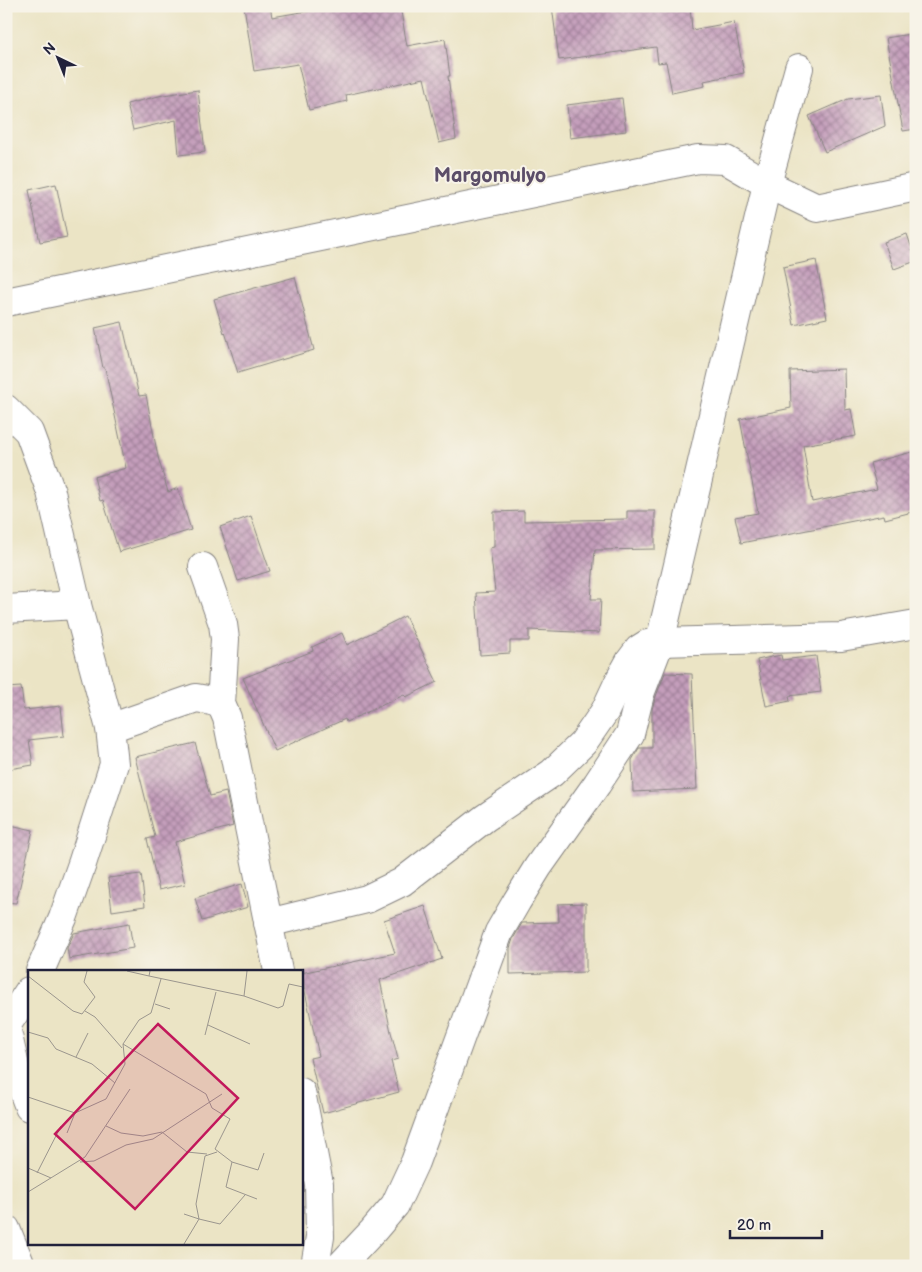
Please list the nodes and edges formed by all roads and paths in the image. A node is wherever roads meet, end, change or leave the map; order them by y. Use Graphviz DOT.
graph roads {
  1 [pos="799,68"];
  2 [pos="767,184"];
  3 [pos="916,187"];
  4 [pos="6,302"];
  5 [pos="6,409"];
  6 [pos="203,567"];
  7 [pos="77,605"];
  8 [pos="6,609"];
  9 [pos="916,624"];
  10 [pos="660,642"];
  11 [pos="221,704"];
  12 [pos="110,728"];
  13 [pos="268,923"];
  14 [pos="40,970"];
  15 [pos="278,970"];
  16 [pos="28,992"];
  17 [pos="6,1026"];
  18 [pos="302,1097"];
  19 [pos="28,1104"];
  20 [pos="6,1229"];
  21 [pos="21,1266"];
  22 [pos="315,1266"];
  23 [pos="340,1266"];
  1 -- 2 [label="street"];
  2 -- 3 [label="street"];
  2 -- 4 [label="street"];
  2 -- 10 [label="street"];
  5 -- 7 [label="street"];
  6 -- 11 [label="street"];
  7 -- 8 [label="street"];
  7 -- 12 [label="street"];
  9 -- 10 [label="street"];
  10 -- 13 [label="street"];
  10 -- 23 [label="street"];
  11 -- 12 [label="street"];
  11 -- 13 [label="street"];
  12 -- 14 [label="street"];
  13 -- 15 [label="street"];
  16 -- 17 [label="street"];
  17 -- 19 [label="street"];
  18 -- 22 [label="street"];
  20 -- 21 [label="street"];
}
